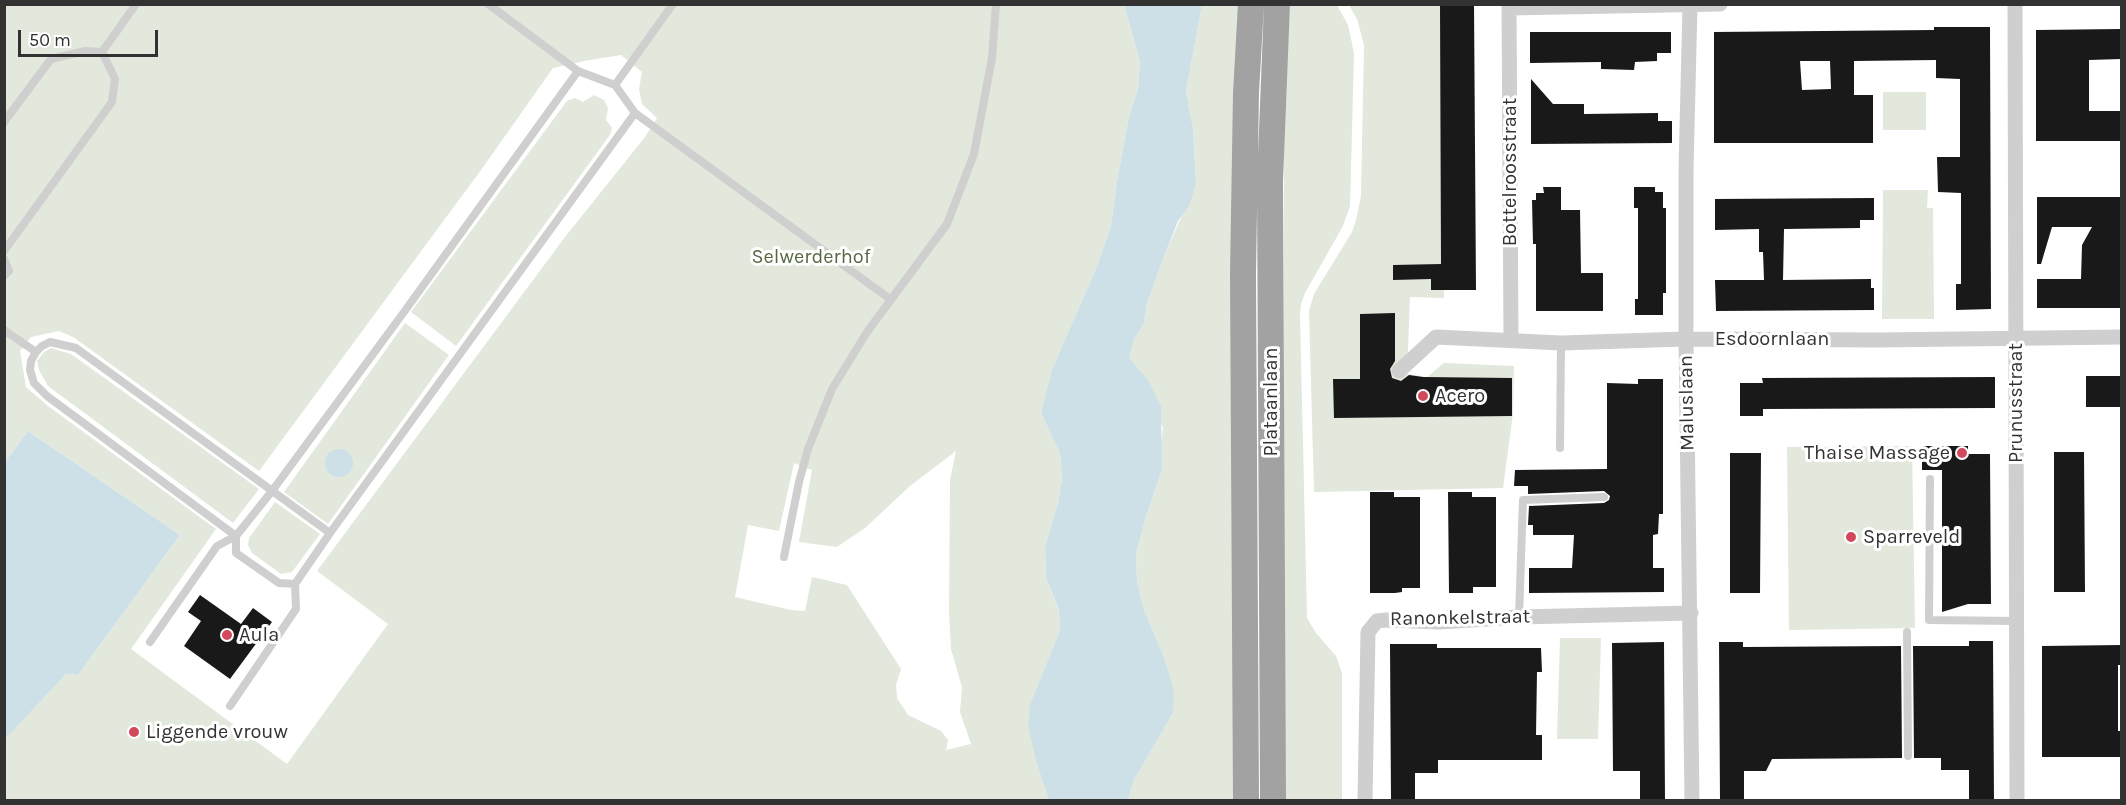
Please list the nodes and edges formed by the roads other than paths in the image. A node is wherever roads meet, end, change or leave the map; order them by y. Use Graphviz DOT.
graph roads {
  1 [pos="136,4"];
  2 [pos="488,4"];
  3 [pos="673,4"];
  4 [pos="996,4"];
  5 [pos="1251,4"];
  6 [pos="1277,4"];
  7 [pos="1720,4"];
  8 [pos="2015,4"];
  9 [pos="1690,5"];
  10 [pos="1509,6"];
  11 [pos="102,52"];
  12 [pos="578,72"];
  13 [pos="615,85"];
  14 [pos="635,113"];
  15 [pos="4,122"];
  16 [pos="4,251"];
  17 [pos="4,260"];
  18 [pos="4,276"];
  19 [pos="890,299"];
  20 [pos="4,330"];
  21 [pos="2121,337"];
  22 [pos="2016,338"];
  23 [pos="1511,339"];
  24 [pos="1686,339"];
  25 [pos="1561,343"];
  26 [pos="36,352"];
  27 [pos="1399,371"];
  28 [pos="1560,448"];
  29 [pos="1930,479"];
  30 [pos="272,491"];
  31 [pos="1604,497"];
  32 [pos="330,532"];
  33 [pos="236,536"];
  34 [pos="784,557"];
  35 [pos="295,584"];
  36 [pos="1690,613"];
  37 [pos="1519,616"];
  38 [pos="2016,621"];
  39 [pos="1907,632"];
  40 [pos="150,642"];
  41 [pos="230,706"];
  42 [pos="1908,756"];
  43 [pos="1246,801"];
  44 [pos="1273,801"];
  45 [pos="1365,801"];
  46 [pos="1692,801"];
  47 [pos="2017,801"];
  1 -- 11 [label="lane"];
  2 -- 12 [label="lane"];
  3 -- 13 [label="lane"];
  4 -- 19 [label="lane"];
  5 -- 43 [label="highway, Plataanlaan"];
  6 -- 44 [label="highway, Plataanlaan"];
  7 -- 9 [label="street"];
  8 -- 22 [label="street, Prunusstraat"];
  9 -- 10 [label="street"];
  9 -- 24 [label="street, Maluslaan"];
  10 -- 23 [label="street, Bottelroosstraat"];
  11 -- 15 [label="lane"];
  11 -- 16 [label="lane"];
  12 -- 13 [label="lane"];
  12 -- 30 [label="lane"];
  13 -- 14 [label="lane"];
  14 -- 19 [label="lane"];
  14 -- 32 [label="lane"];
  17 -- 18 [label="lane"];
  19 -- 34 [label="lane"];
  20 -- 26 [label="lane"];
  21 -- 22 [label="street, Esdoornlaan"];
  22 -- 24 [label="street, Esdoornlaan"];
  22 -- 38 [label="street, Prunusstraat"];
  23 -- 25 [label="street, Esdoornlaan"];
  23 -- 27 [label="street, Esdoornlaan"];
  24 -- 25 [label="street, Esdoornlaan"];
  24 -- 36 [label="street, Maluslaan"];
  25 -- 28 [label="lane"];
  26 -- 30 [label="lane"];
  26 -- 33 [label="lane"];
  29 -- 38 [label="lane"];
  30 -- 32 [label="lane"];
  30 -- 33 [label="lane"];
  31 -- 37 [label="lane"];
  32 -- 35 [label="lane"];
  33 -- 35 [label="lane"];
  33 -- 40 [label="lane"];
  35 -- 41 [label="lane"];
  36 -- 37 [label="street, Ranonkelstraat"];
  36 -- 46 [label="street, Maluslaan"];
  37 -- 45 [label="street, Ranonkelstraat"];
  38 -- 47 [label="street, Prunusstraat"];
  39 -- 42 [label="lane"];
}
